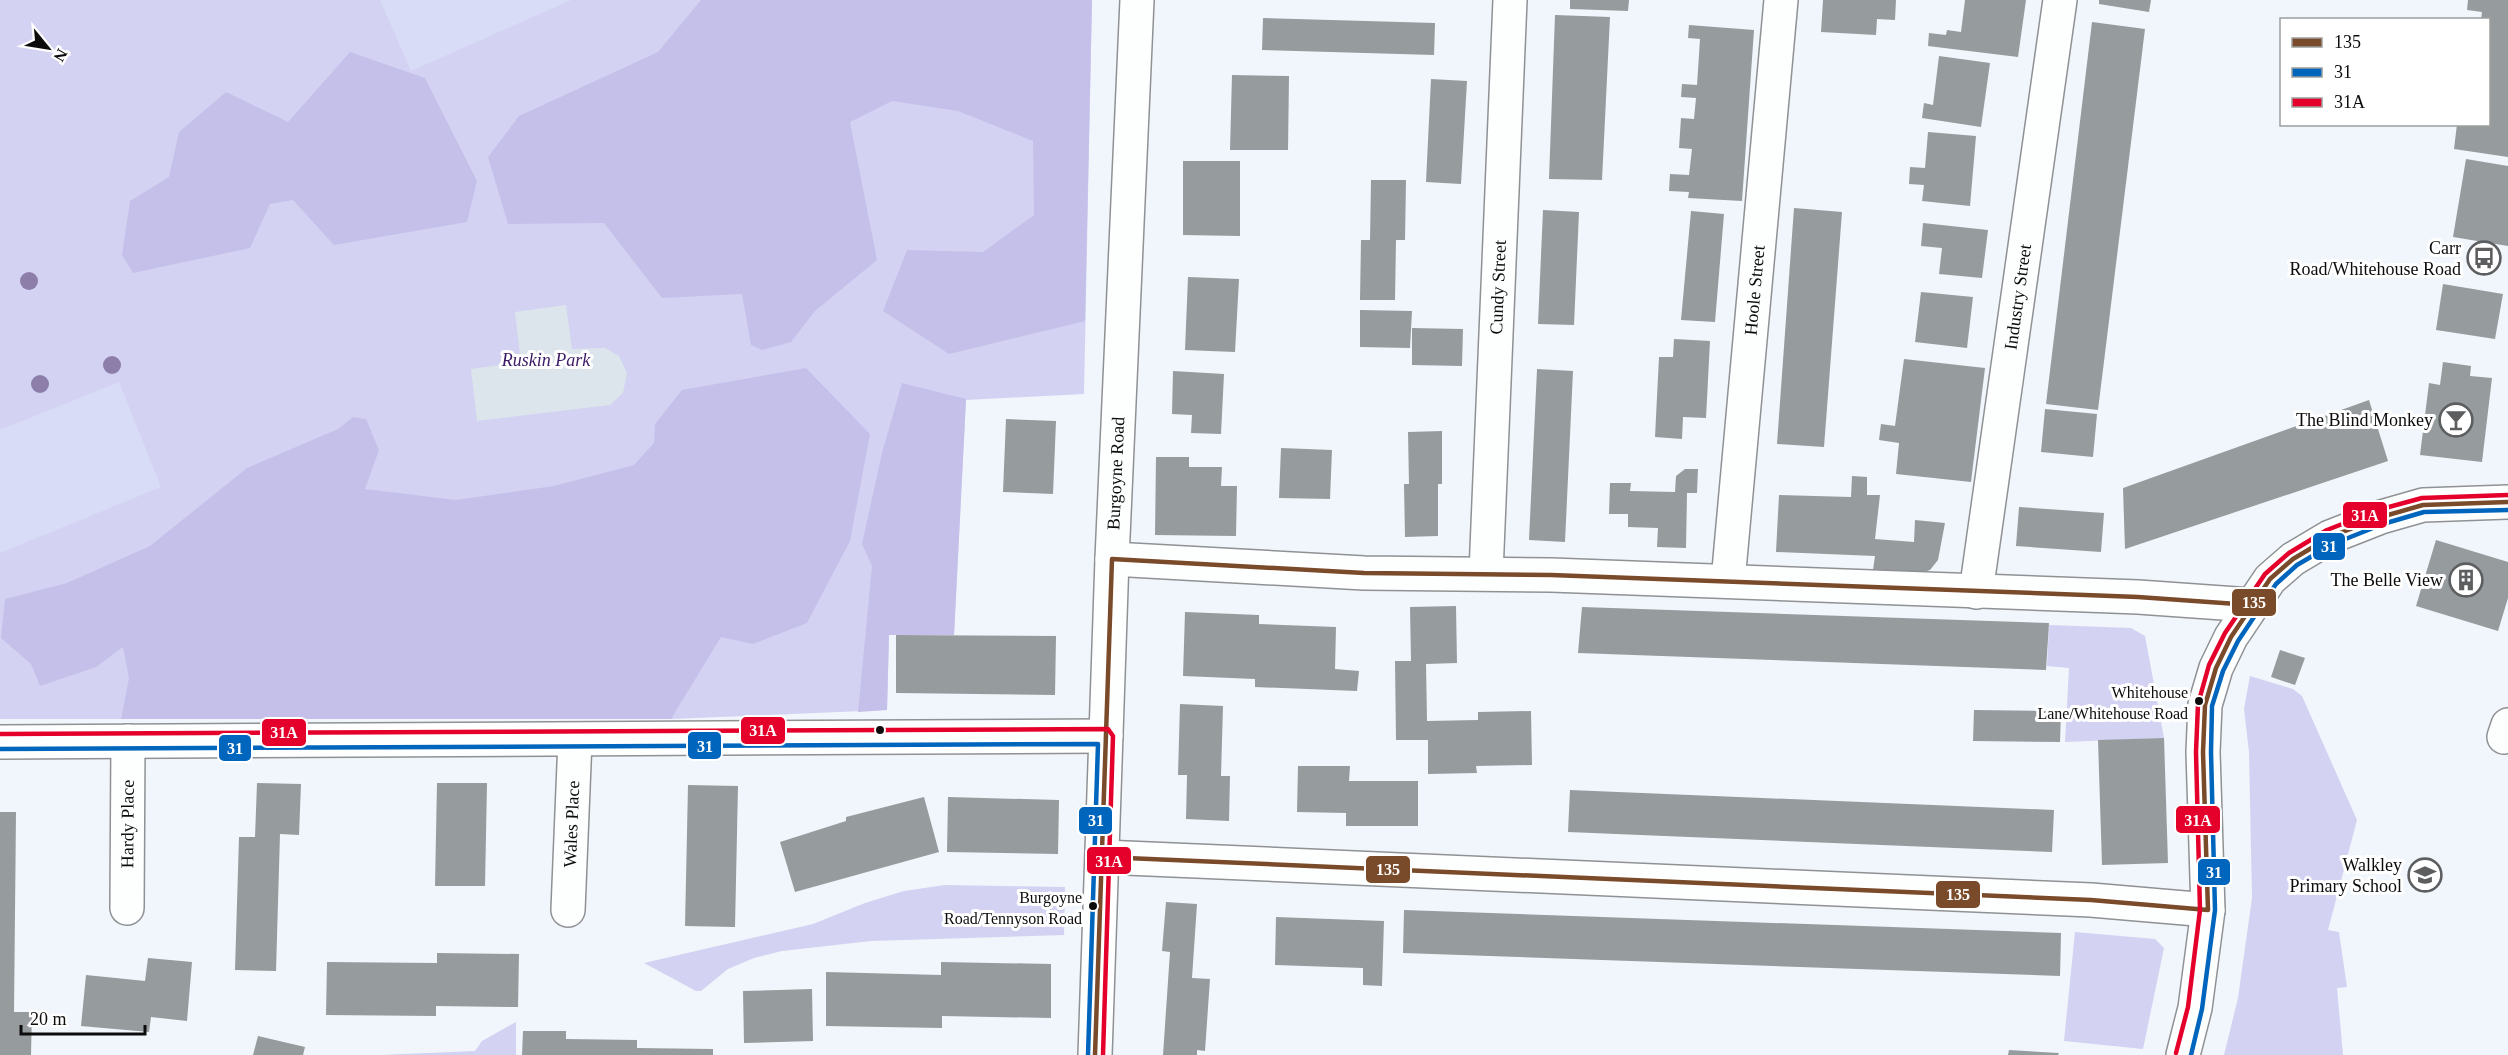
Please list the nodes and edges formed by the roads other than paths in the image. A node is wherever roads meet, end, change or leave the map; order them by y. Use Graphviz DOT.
graph roads {
  1 [pos="1137,0"];
  2 [pos="1510,0"];
  3 [pos="1781,0"];
  4 [pos="2060,0"];
  5 [pos="2508,502"];
  6 [pos="1112,559"];
  7 [pos="1486,573"];
  8 [pos="1728,581"];
  9 [pos="1976,592"];
  10 [pos="2251,605"];
  11 [pos="1106,736"];
  12 [pos="128,741"];
  13 [pos="575,741"];
  14 [pos="0,742"];
  15 [pos="1103,857"];
  16 [pos="127,908"];
  17 [pos="568,910"];
  18 [pos="2208,910"];
  19 [pos="1095,1055"];
  20 [pos="2183,1055"];
  1 -- 6 [label="street, Burgoyne Road"];
  2 -- 7 [label="street, Cundy Street"];
  3 -- 8 [label="street, Hoole Street"];
  4 -- 9 [label="street, Industry Street"];
  5 -- 10 [label="street"];
  6 -- 7 [label="street"];
  6 -- 11 [label="street, Burgoyne Road"];
  7 -- 8 [label="street"];
  8 -- 9 [label="street"];
  9 -- 10 [label="street"];
  10 -- 18 [label="street"];
  11 -- 13 [label="street"];
  11 -- 15 [label="street, Burgoyne Road"];
  12 -- 13 [label="street"];
  12 -- 14 [label="street"];
  12 -- 16 [label="street, Hardy Place"];
  13 -- 17 [label="street, Wales Place"];
  15 -- 18 [label="street"];
  15 -- 19 [label="street, Burgoyne Road"];
  18 -- 20 [label="street"];
}
